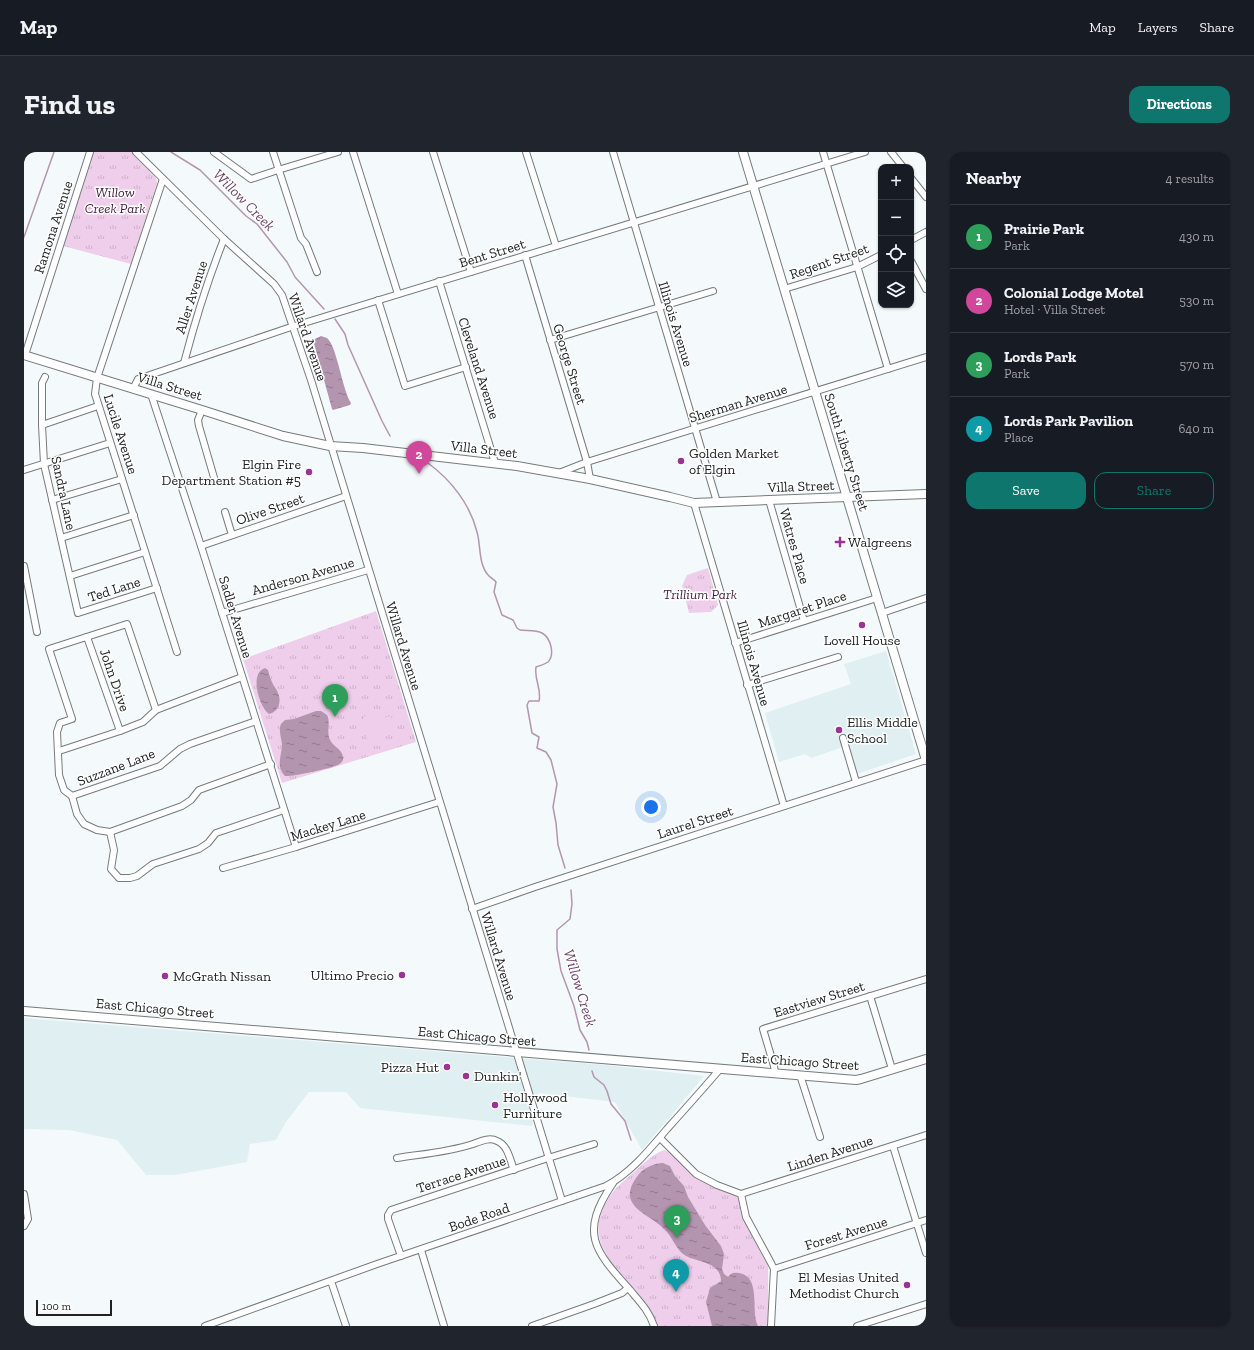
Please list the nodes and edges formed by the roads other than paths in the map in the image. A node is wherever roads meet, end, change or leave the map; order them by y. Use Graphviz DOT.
graph roads {
  1 [pos="90,152"];
  2 [pos="136,152"];
  3 [pos="214,152"];
  4 [pos="273,152"];
  5 [pos="338,152"];
  6 [pos="353,152"];
  7 [pos="433,152"];
  8 [pos="526,152"];
  9 [pos="613,152"];
  10 [pos="743,152"];
  11 [pos="823,152"];
  12 [pos="865,152"];
  13 [pos="891,152"];
  14 [pos="826,164"];
  15 [pos="901,164"];
  16 [pos="278,170"];
  17 [pos="163,179"];
  18 [pos="914,182"];
  19 [pos="753,186"];
  20 [pos="926,197"];
  21 [pos="633,222"];
  22 [pos="926,232"];
  23 [pos="224,238"];
  24 [pos="914,238"];
  25 [pos="556,246"];
  26 [pos="525,256"];
  27 [pos="878,256"];
  28 [pos="857,267"];
  29 [pos="914,267"];
  30 [pos="317,272"];
  31 [pos="471,272"];
  32 [pos="439,281"];
  33 [pos="784,289"];
  34 [pos="926,289"];
  35 [pos="712,291"];
  36 [pos="398,294"];
  37 [pos="378,300"];
  38 [pos="658,307"];
  39 [pos="294,326"];
  40 [pos="550,340"];
  41 [pos="25,355"];
  42 [pos="926,357"];
  43 [pos="184,363"];
  44 [pos="466,367"];
  45 [pos="888,369"];
  46 [pos="45,377"];
  47 [pos="97,378"];
  48 [pos="133,389"];
  49 [pos="815,392"];
  50 [pos="150,394"];
  51 [pos="98,406"];
  52 [pos="202,410"];
  53 [pos="42,425"];
  54 [pos="695,429"];
  55 [pos="110,443"];
  56 [pos="330,446"];
  57 [pos="496,462"];
  58 [pos="587,462"];
  59 [pos="44,464"];
  60 [pos="24,470"];
  61 [pos="559,473"];
  62 [pos="122,479"];
  63 [pos="590,480"];
  64 [pos="215,481"];
  65 [pos="926,494"];
  66 [pos="346,496"];
  67 [pos="847,497"];
  68 [pos="52,500"];
  69 [pos="770,500"];
  70 [pos="717,502"];
  71 [pos="694,503"];
  72 [pos="225,512"];
  73 [pos="134,515"];
  74 [pos="232,535"];
  75 [pos="61,538"];
  76 [pos="201,546"];
  77 [pos="145,552"];
  78 [pos="24,566"];
  79 [pos="368,570"];
  80 [pos="70,576"];
  81 [pos="156,588"];
  82 [pos="877,598"];
  83 [pos="926,598"];
  84 [pos="78,613"];
  85 [pos="222,613"];
  86 [pos="882,613"];
  87 [pos="804,621"];
  88 [pos="36,632"];
  89 [pos="87,636"];
  90 [pos="735,643"];
  91 [pos="177,652"];
  92 [pos="838,657"];
  93 [pos="242,677"];
  94 [pos="747,685"];
  95 [pos="156,710"];
  96 [pos="256,721"];
  97 [pos="120,731"];
  98 [pos="843,738"];
  99 [pos="58,751"];
  100 [pos="926,760"];
  101 [pos="271,764"];
  102 [pos="856,782"];
  103 [pos="72,796"];
  104 [pos="439,802"];
  105 [pos="784,806"];
  106 [pos="284,810"];
  107 [pos="110,832"];
  108 [pos="296,847"];
  109 [pos="223,868"];
  110 [pos="472,908"];
  111 [pos="926,979"];
  112 [pos="870,996"];
  113 [pos="24,1011"];
  114 [pos="516,1052"];
  115 [pos="926,1059"];
  116 [pos="720,1069"];
  117 [pos="892,1070"];
  118 [pos="775,1073"];
  119 [pos="800,1075"];
  120 [pos="926,1135"];
  121 [pos="820,1137"];
  122 [pos="660,1138"];
  123 [pos="594,1144"];
  124 [pos="893,1146"];
  125 [pos="397,1158"];
  126 [pos="548,1158"];
  127 [pos="514,1170"];
  128 [pos="614,1182"];
  129 [pos="24,1194"];
  130 [pos="741,1194"];
  131 [pos="562,1201"];
  132 [pos="926,1220"];
  133 [pos="917,1223"];
  134 [pos="24,1226"];
  135 [pos="421,1250"];
  136 [pos="926,1253"];
  137 [pos="401,1256"];
  138 [pos="774,1269"];
  139 [pos="331,1281"];
  140 [pos="628,1288"];
  141 [pos="926,1304"];
  142 [pos="205,1326"];
  143 [pos="346,1326"];
  144 [pos="444,1326"];
  145 [pos="532,1326"];
  146 [pos="654,1326"];
  147 [pos="771,1326"];
  148 [pos="857,1326"];
  1 -- 41 [label="street, Ramona Avenue"];
  2 -- 17 [label="street, Willard Avenue"];
  3 -- 16 [label="street"];
  4 -- 16 [label="street"];
  5 -- 16 [label="street"];
  6 -- 36 [label="street"];
  7 -- 31 [label="street"];
  8 -- 25 [label="street"];
  9 -- 21 [label="street, Illinois Avenue"];
  10 -- 19 [label="main road, South Liberty Street"];
  11 -- 14 [label="street"];
  12 -- 14 [label="street, Bent Street"];
  13 -- 15 [label="street"];
  14 -- 19 [label="street, Bent Street"];
  14 -- 28 [label="street"];
  16 -- 30 [label="street"];
  17 -- 23 [label="street, Willard Avenue"];
  17 -- 47 [label="street, Lucile Avenue"];
  18 -- 20 [label="street"];
  19 -- 21 [label="street, Bent Street"];
  19 -- 33 [label="main road, South Liberty Street"];
  21 -- 25 [label="street, Bent Street"];
  21 -- 38 [label="street, Illinois Avenue"];
  22 -- 24 [label="street"];
  23 -- 39 [label="street, Willard Avenue"];
  23 -- 43 [label="street, Aller Avenue"];
  25 -- 26 [label="street, Bent Street"];
  26 -- 31 [label="street, Bent Street"];
  26 -- 40 [label="street, George Street"];
  27 -- 28 [label="street, Regent Street"];
  28 -- 33 [label="street, Regent Street"];
  28 -- 45 [label="street"];
  29 -- 34 [label="street"];
  31 -- 32 [label="street, Bent Street"];
  32 -- 36 [label="street, Bent Street"];
  32 -- 44 [label="street, Cleveland Avenue"];
  33 -- 49 [label="main road, South Liberty Street"];
  35 -- 38 [label="street"];
  36 -- 37 [label="street, Bent Street"];
  37 -- 39 [label="street, Bent Street"];
  37 -- 44 [label="street"];
  38 -- 40 [label="street"];
  38 -- 54 [label="street, Illinois Avenue"];
  39 -- 43 [label="street, Bent Street"];
  39 -- 56 [label="street, Willard Avenue"];
  40 -- 58 [label="street, George Street"];
  41 -- 47 [label="main road, Villa Street"];
  42 -- 45 [label="street, Sherman Avenue"];
  43 -- 48 [label="street, Bent Street"];
  44 -- 57 [label="street, Cleveland Avenue"];
  45 -- 49 [label="street, Sherman Avenue"];
  46 -- 53 [label="street, Sandra Lane"];
  47 -- 48 [label="main road, Villa Street"];
  47 -- 51 [label="street, Lucile Avenue"];
  48 -- 50 [label="main road, Villa Street"];
  49 -- 54 [label="street, Sherman Avenue"];
  49 -- 67 [label="main road, South Liberty Street"];
  50 -- 52 [label="main road, Villa Street"];
  50 -- 76 [label="street, Sadler Avenue"];
  51 -- 53 [label="street"];
  51 -- 55 [label="street, Lucile Avenue"];
  52 -- 56 [label="main road, Villa Street"];
  52 -- 64 [label="street"];
  53 -- 59 [label="street, Sandra Lane"];
  54 -- 58 [label="street, Sherman Avenue"];
  54 -- 70 [label="street, Illinois Avenue"];
  55 -- 59 [label="street"];
  55 -- 62 [label="street, Lucile Avenue"];
  56 -- 57 [label="main road, Villa Street"];
  56 -- 66 [label="street, Willard Avenue"];
  57 -- 61 [label="main road, Villa Street"];
  58 -- 61 [label="street, Sherman Avenue"];
  58 -- 63 [label="street, George Street"];
  59 -- 60 [label="street"];
  59 -- 68 [label="street, Sandra Lane"];
  61 -- 63 [label="main road, Villa Street"];
  62 -- 68 [label="street"];
  62 -- 73 [label="street, Lucile Avenue"];
  63 -- 71 [label="main road, Villa Street"];
  65 -- 67 [label="main road, Villa Street"];
  66 -- 74 [label="street, Olive Street"];
  66 -- 79 [label="street, Willard Avenue"];
  67 -- 69 [label="main road, Villa Street"];
  67 -- 82 [label="main road, South Liberty Street"];
  68 -- 75 [label="street, Sandra Lane"];
  69 -- 70 [label="main road, Villa Street"];
  69 -- 87 [label="street, Watres Place"];
  70 -- 71 [label="main road, Villa Street"];
  71 -- 90 [label="street, Illinois Avenue"];
  72 -- 74 [label="street"];
  73 -- 75 [label="street"];
  73 -- 77 [label="street, Lucile Avenue"];
  74 -- 76 [label="street, Olive Street"];
  75 -- 80 [label="street, Sandra Lane"];
  76 -- 85 [label="street, Sadler Avenue"];
  77 -- 80 [label="street"];
  77 -- 81 [label="street, Lucile Avenue"];
  78 -- 88 [label="street"];
  79 -- 85 [label="street, Anderson Avenue"];
  79 -- 104 [label="street, Willard Avenue"];
  80 -- 84 [label="street, Sandra Lane"];
  81 -- 84 [label="street, Ted Lane"];
  81 -- 91 [label="street, Lucile Avenue"];
  82 -- 86 [label="main road, South Liberty Street"];
  82 -- 87 [label="street, Margaret Place"];
  83 -- 86 [label="street"];
  85 -- 93 [label="street, Sadler Avenue"];
  86 -- 100 [label="main road, South Liberty Street"];
  87 -- 90 [label="street, Margaret Place"];
  89 -- 95 [label="street"];
  89 -- 97 [label="street, John Drive"];
  89 -- 99 [label="street, Suzzane Lane"];
  90 -- 94 [label="street, Illinois Avenue"];
  92 -- 94 [label="street"];
  93 -- 95 [label="street"];
  93 -- 96 [label="street, Sadler Avenue"];
  94 -- 105 [label="street, Illinois Avenue"];
  95 -- 97 [label="street"];
  96 -- 101 [label="street, Sadler Avenue"];
  96 -- 103 [label="street, Suzzane Lane"];
  97 -- 99 [label="street"];
  98 -- 102 [label="street"];
  99 -- 103 [label="street, Suzzane Lane"];
  100 -- 102 [label="street, Laurel Street"];
  101 -- 106 [label="street, Sadler Avenue"];
  101 -- 107 [label="street"];
  102 -- 105 [label="street, Laurel Street"];
  103 -- 107 [label="street"];
  104 -- 108 [label="street, Mackey Lane"];
  104 -- 110 [label="street, Willard Avenue"];
  105 -- 110 [label="street, Laurel Street"];
  106 -- 107 [label="street"];
  106 -- 108 [label="street, Sadler Avenue"];
  108 -- 109 [label="street, Mackey Lane"];
  110 -- 114 [label="street, Willard Avenue"];
  111 -- 112 [label="street, Eastview Street"];
  112 -- 117 [label="street"];
  112 -- 118 [label="street, Eastview Street"];
  113 -- 114 [label="main road, East Chicago Street"];
  114 -- 116 [label="main road, East Chicago Street"];
  114 -- 126 [label="street, Willard Avenue"];
  115 -- 117 [label="main road, East Chicago Street"];
  116 -- 118 [label="main road, East Chicago Street"];
  116 -- 122 [label="street, Bode Road"];
  117 -- 119 [label="main road, East Chicago Street"];
  118 -- 119 [label="main road, East Chicago Street"];
  119 -- 121 [label="street"];
  120 -- 124 [label="street, Linden Avenue"];
  122 -- 128 [label="street, Bode Road"];
  122 -- 130 [label="street"];
  123 -- 126 [label="street, Terrace Avenue"];
  124 -- 130 [label="street, Linden Avenue"];
  124 -- 133 [label="street"];
  125 -- 127 [label="street"];
  126 -- 127 [label="street, Terrace Avenue"];
  126 -- 131 [label="street, Willard Avenue"];
  127 -- 137 [label="street, Terrace Avenue"];
  128 -- 131 [label="street, Bode Road"];
  128 -- 140 [label="street"];
  129 -- 134 [label="street"];
  130 -- 138 [label="street"];
  131 -- 135 [label="street, Bode Road"];
  132 -- 133 [label="street, Forest Avenue"];
  133 -- 136 [label="street"];
  133 -- 138 [label="street, Forest Avenue"];
  135 -- 137 [label="street, Bode Road"];
  135 -- 144 [label="street"];
  137 -- 139 [label="street, Bode Road"];
  138 -- 147 [label="street"];
  139 -- 142 [label="street, Bode Road"];
  139 -- 143 [label="street"];
  140 -- 145 [label="street"];
  140 -- 146 [label="street"];
  141 -- 148 [label="street"];
}
